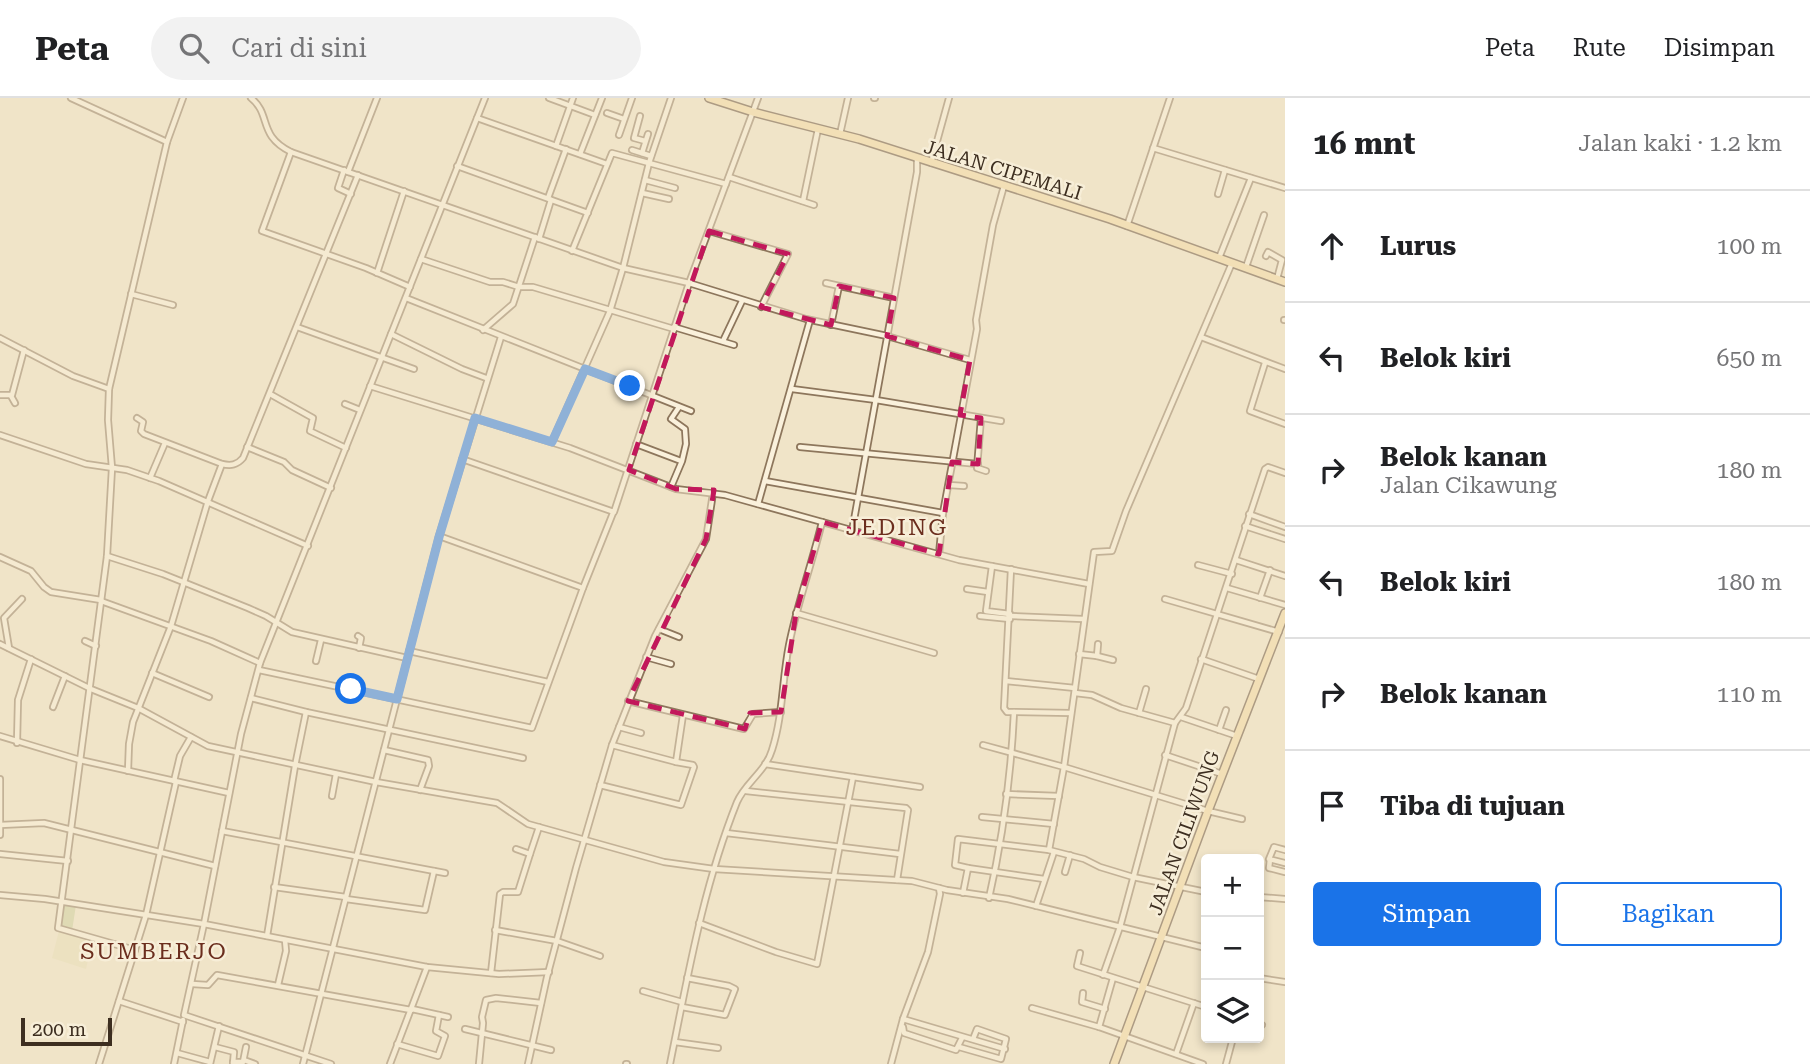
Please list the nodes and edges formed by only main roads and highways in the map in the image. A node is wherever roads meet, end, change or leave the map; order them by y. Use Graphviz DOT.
graph roads {
  1 [pos="709,98"];
  2 [pos="1281,280"];
  3 [pos="1285,613"];
  4 [pos="1282,628"];
  5 [pos="1114,1064"];
  1 -- 2 [label="main road, JALAN CIPEMALI"];
  3 -- 4 [label="main road, JALAN CILIWUNG"];
  4 -- 5 [label="main road, JALAN CILIWUNG"];
}
